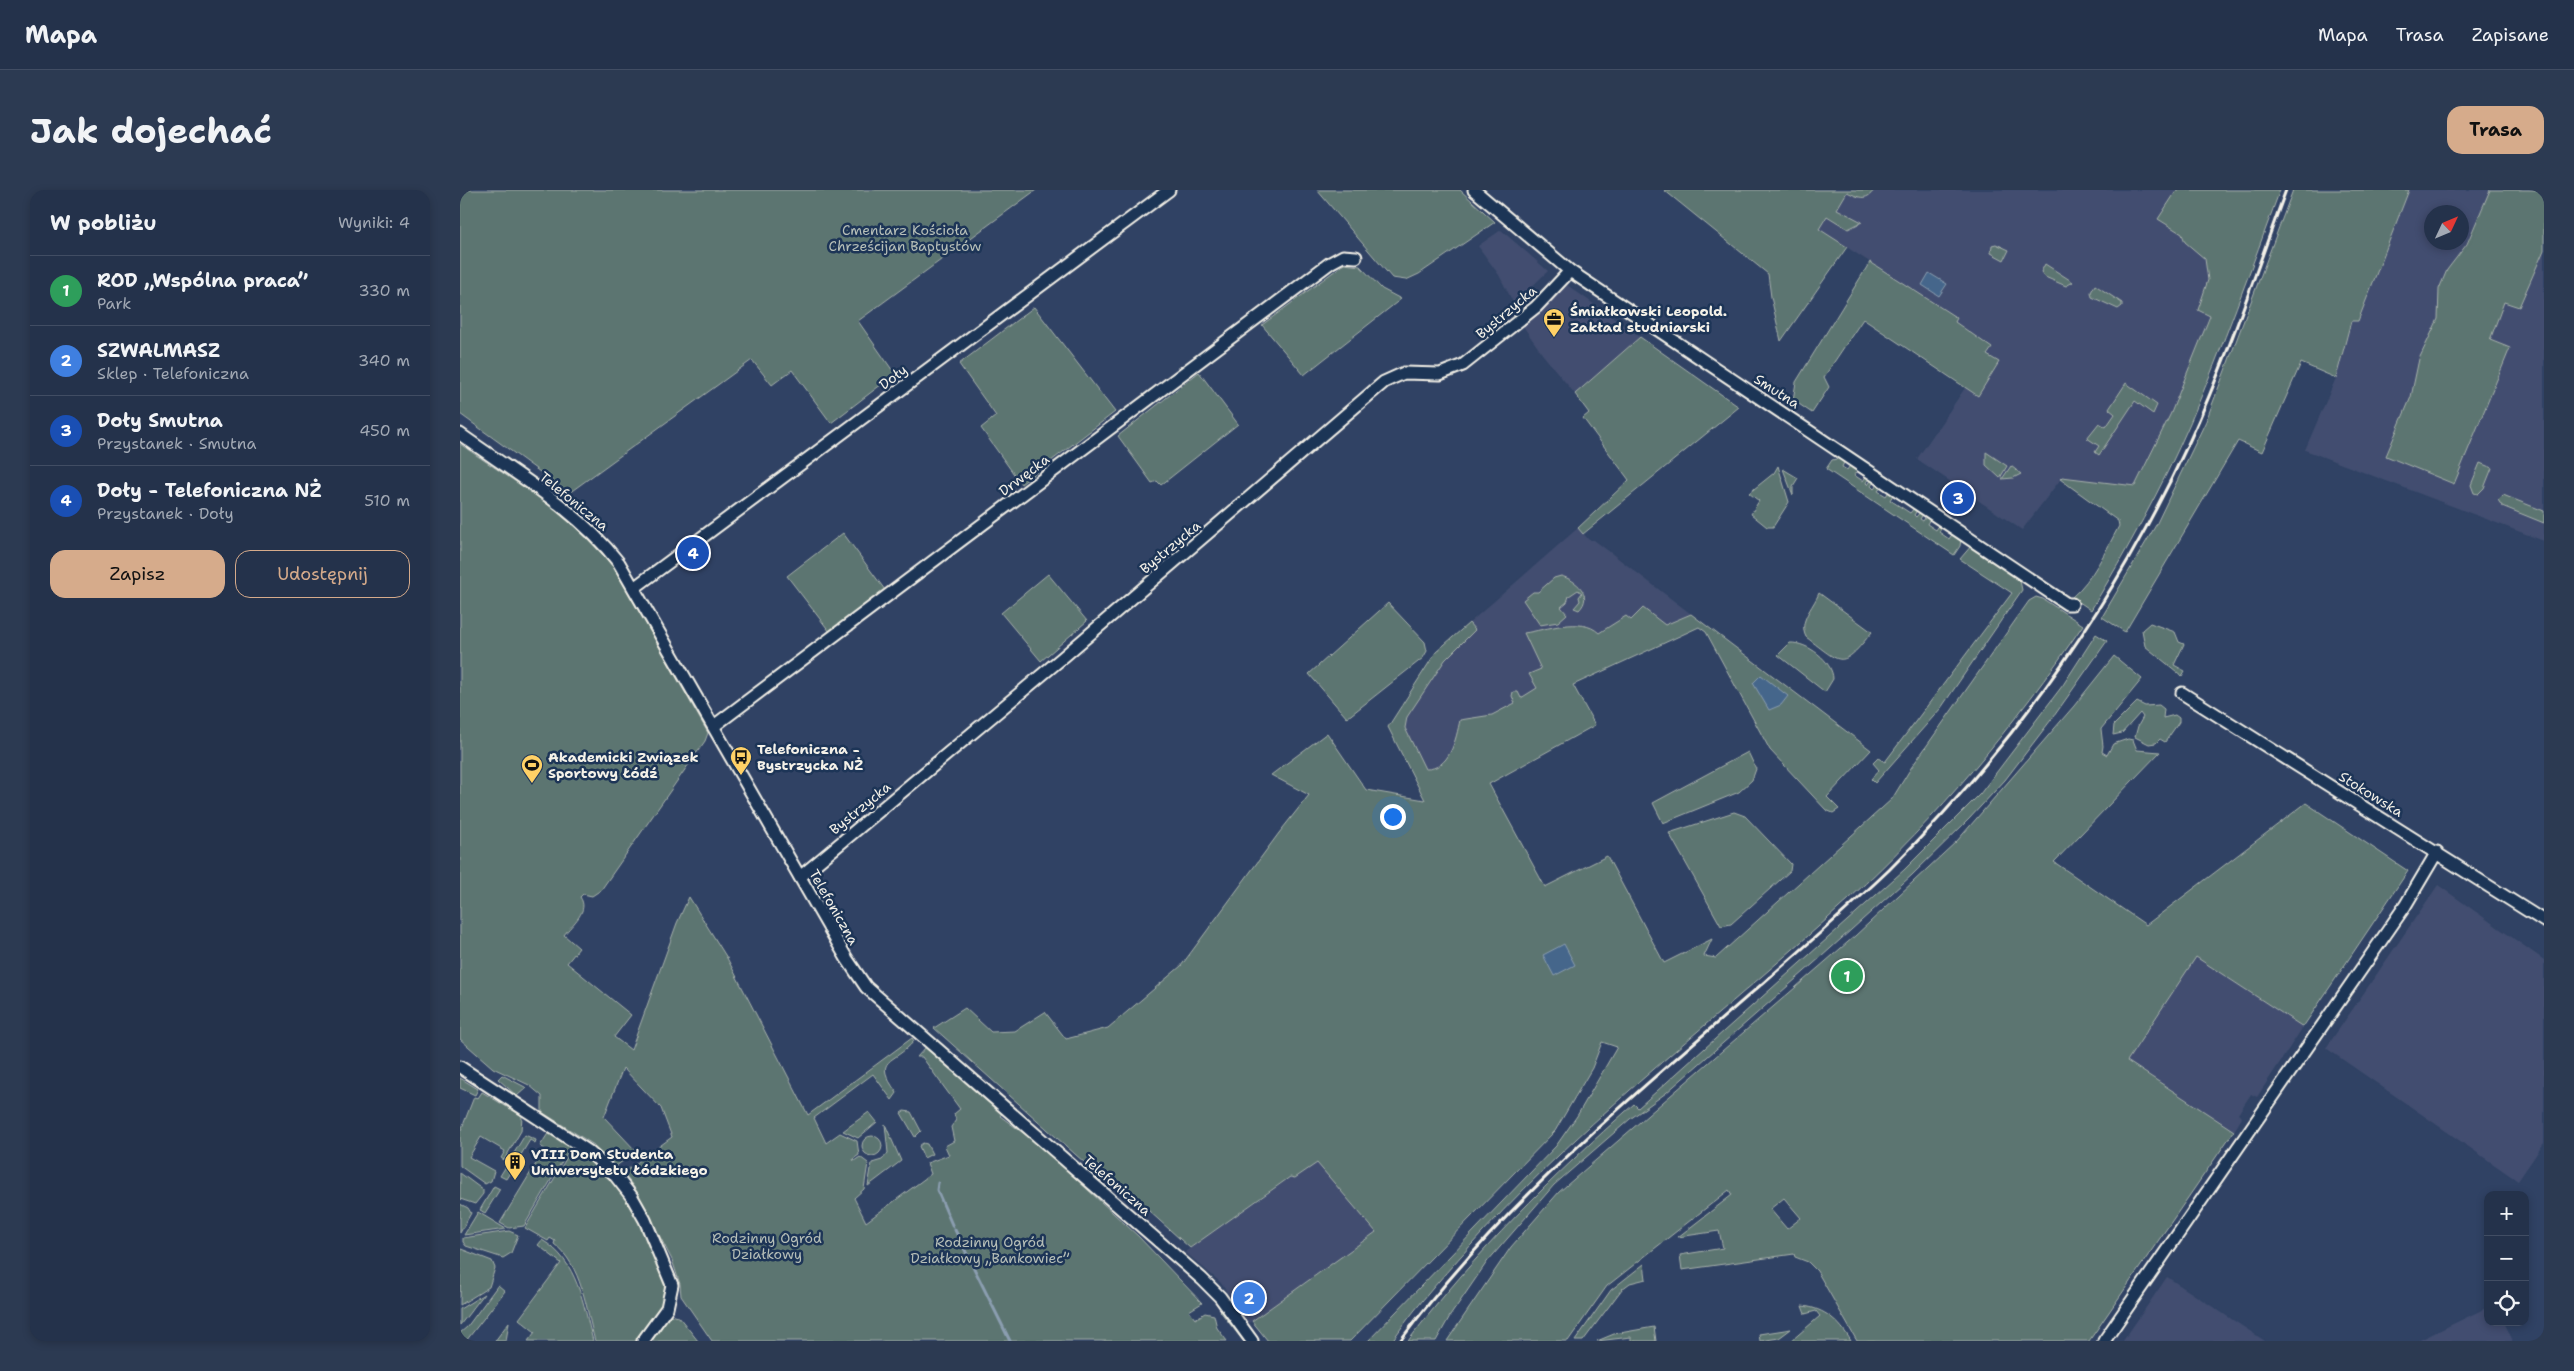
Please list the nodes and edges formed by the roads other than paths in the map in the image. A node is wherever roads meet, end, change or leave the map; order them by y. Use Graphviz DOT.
graph roads {
  1 [pos="1169,190"];
  2 [pos="1474,190"];
  3 [pos="1356,257"];
  4 [pos="1570,271"];
  5 [pos="460,434"];
  6 [pos="634,588"];
  7 [pos="2072,604"];
  8 [pos="2182,693"];
  9 [pos="714,726"];
  10 [pos="2437,852"];
  11 [pos="800,877"];
  12 [pos="2544,921"];
  13 [pos="460,1067"];
  14 [pos="643,1341"];
  15 [pos="1252,1341"];
  16 [pos="2104,1341"];
  1 -- 6 [label="street, Doły"];
  2 -- 4 [label="street, Smutna"];
  3 -- 9 [label="street, Drwęcka"];
  4 -- 7 [label="street, Smutna"];
  4 -- 11 [label="street, Bystrzycka"];
  5 -- 6 [label="street, Telefoniczna"];
  6 -- 9 [label="street, Telefoniczna"];
  8 -- 10 [label="street, Stokowska"];
  9 -- 11 [label="street, Telefoniczna"];
  10 -- 12 [label="street, Stokowska"];
  10 -- 16 [label="street"];
  11 -- 15 [label="street, Telefoniczna"];
  13 -- 14 [label="street"];
}
